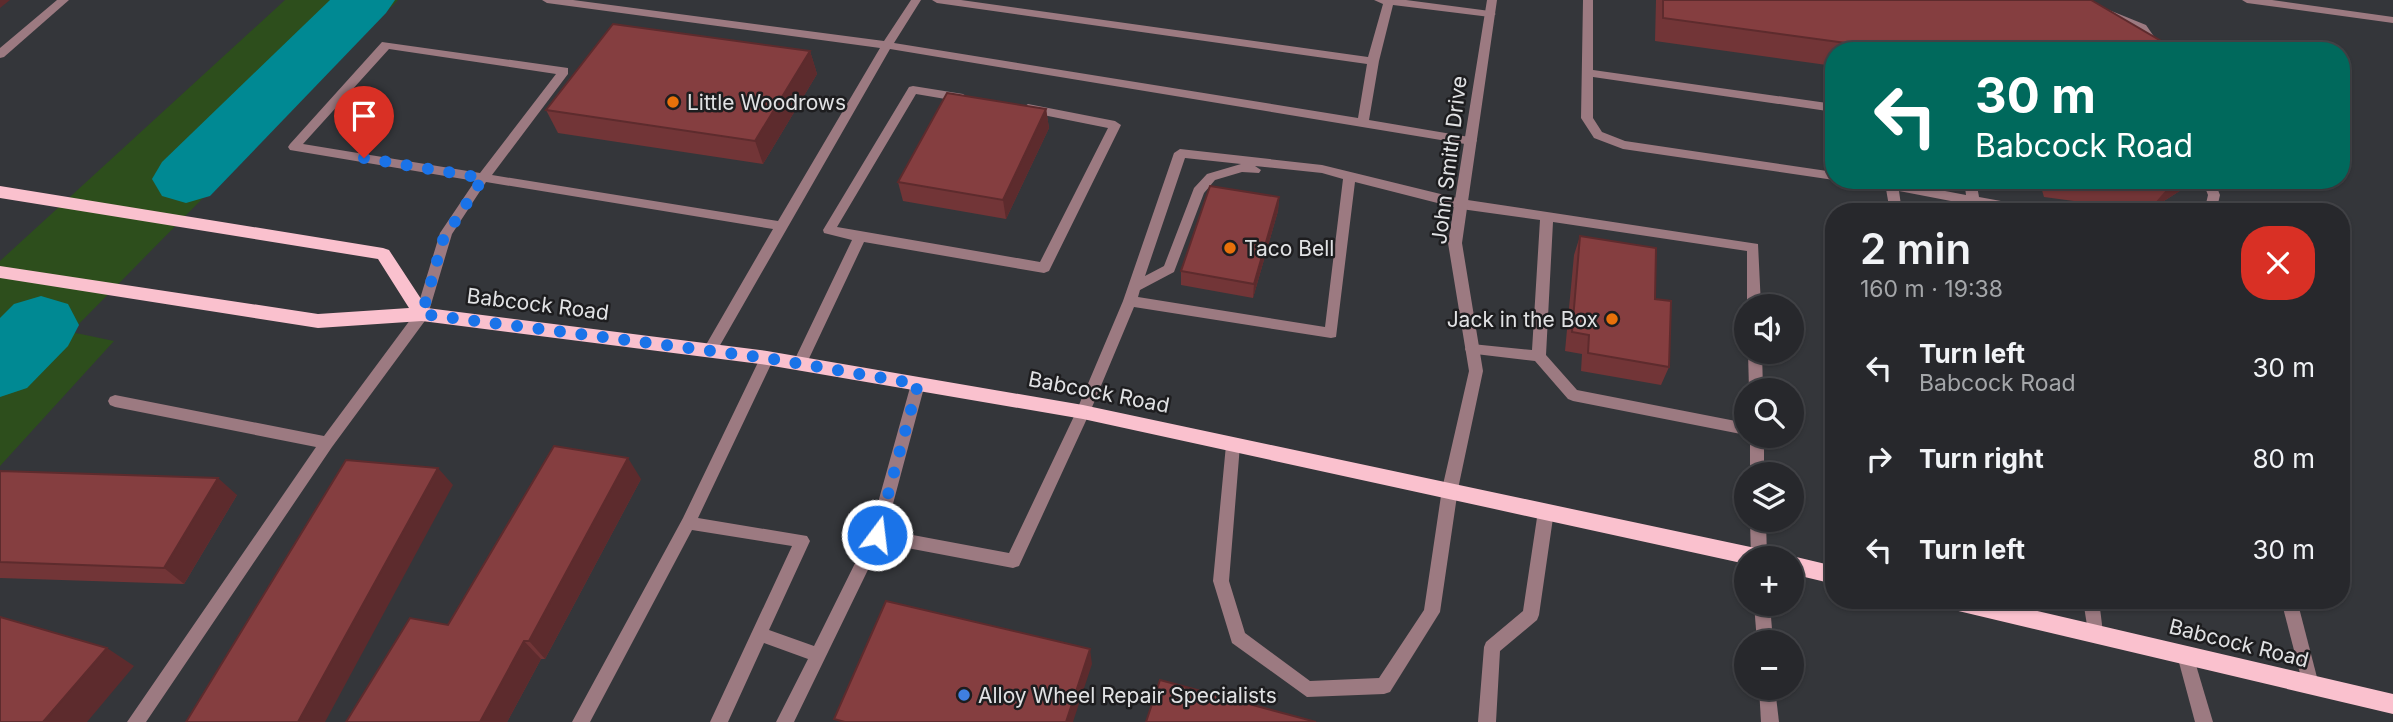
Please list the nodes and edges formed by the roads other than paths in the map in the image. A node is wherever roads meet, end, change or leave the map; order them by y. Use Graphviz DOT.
graph roads {
  1 [pos="64,0"];
  2 [pos="547,0"];
  3 [pos="916,0"];
  4 [pos="937,0"];
  5 [pos="1492,0"];
  6 [pos="1588,0"];
  7 [pos="2247,0"];
  8 [pos="1384,1"];
  9 [pos="2097,12"];
  10 [pos="1490,14"];
  11 [pos="2393,20"];
  12 [pos="2152,42"];
  13 [pos="887,45"];
  14 [pos="0,54"];
  15 [pos="1373,61"];
  16 [pos="1589,73"];
  17 [pos="975,100"];
  18 [pos="1012,105"];
  19 [pos="1825,107"];
  20 [pos="1363,123"];
  21 [pos="1471,141"];
  22 [pos="1322,169"];
  23 [pos="1350,175"];
  24 [pos="1825,175"];
  25 [pos="483,178"];
  26 [pos="1921,189"];
  27 [pos="1971,189"];
  28 [pos="0,192"];
  29 [pos="1973,200"];
  30 [pos="1988,203"];
  31 [pos="1461,204"];
  32 [pos="1547,217"];
  33 [pos="782,226"];
  34 [pos="860,237"];
  35 [pos="0,272"];
  36 [pos="1133,294"];
  37 [pos="1754,294"];
  38 [pos="422,314"];
  39 [pos="1472,349"];
  40 [pos="710,351"];
  41 [pos="1539,356"];
  42 [pos="767,358"];
  43 [pos="800,363"];
  44 [pos="918,384"];
  45 [pos="115,401"];
  46 [pos="1083,412"];
  47 [pos="1734,427"];
  48 [pos="327,443"];
  49 [pos="1233,444"];
  50 [pos="1450,489"];
  51 [pos="1546,511"];
  52 [pos="688,523"];
  53 [pos="877,535"];
  54 [pos="1734,552"];
  55 [pos="1804,568"];
  56 [pos="1825,573"];
  57 [pos="1990,609"];
  58 [pos="2092,609"];
  59 [pos="2292,609"];
  60 [pos="2095,633"];
  61 [pos="760,634"];
  62 [pos="818,655"];
  63 [pos="2185,655"];
  64 [pos="2311,685"];
  65 [pos="1769,700"];
  66 [pos="2393,704"];
  67 [pos="136,722"];
  68 [pos="581,722"];
  69 [pos="719,722"];
  70 [pos="785,722"];
  71 [pos="1487,722"];
  72 [pos="1770,722"];
  73 [pos="2204,722"];
  1 -- 14 [label="street"];
  2 -- 13 [label="street"];
  3 -- 13 [label="street"];
  4 -- 15 [label="street"];
  5 -- 10 [label="street, John Smith Drive"];
  6 -- 16 [label="street"];
  7 -- 11 [label="street"];
  8 -- 10 [label="street"];
  8 -- 15 [label="street"];
  9 -- 12 [label="street"];
  10 -- 21 [label="street, John Smith Drive"];
  13 -- 20 [label="street"];
  13 -- 33 [label="street"];
  15 -- 20 [label="street"];
  16 -- 19 [label="street"];
  16 -- 24 [label="street"];
  17 -- 34 [label="street"];
  18 -- 34 [label="street"];
  20 -- 21 [label="street"];
  21 -- 31 [label="street, John Smith Drive"];
  22 -- 23 [label="street"];
  22 -- 36 [label="street"];
  22 -- 36 [label="street"];
  23 -- 31 [label="street"];
  23 -- 36 [label="street"];
  25 -- 25 [label="street"];
  25 -- 33 [label="street"];
  25 -- 38 [label="street"];
  26 -- 29 [label="street"];
  27 -- 29 [label="street"];
  28 -- 38 [label="main road"];
  29 -- 30 [label="street"];
  31 -- 32 [label="street"];
  31 -- 39 [label="street, John Smith Drive"];
  32 -- 37 [label="street"];
  32 -- 41 [label="street"];
  33 -- 40 [label="street"];
  34 -- 43 [label="street"];
  35 -- 38 [label="main road, Babcock Road"];
  36 -- 46 [label="street"];
  38 -- 40 [label="main road, Babcock Road"];
  38 -- 48 [label="street"];
  39 -- 41 [label="street"];
  39 -- 50 [label="street, John Smith Drive"];
  40 -- 42 [label="main road, Babcock Road"];
  41 -- 47 [label="street"];
  42 -- 43 [label="main road, Babcock Road"];
  42 -- 52 [label="street"];
  43 -- 44 [label="main road, Babcock Road"];
  44 -- 46 [label="main road, Babcock Road"];
  44 -- 53 [label="street"];
  45 -- 48 [label="street"];
  46 -- 49 [label="main road, Babcock Road"];
  46 -- 53 [label="street"];
  48 -- 67 [label="street"];
  49 -- 50 [label="main road, Babcock Road"];
  49 -- 50 [label="street, John Smith Drive"];
  50 -- 51 [label="main road, Babcock Road"];
  51 -- 54 [label="main road, Babcock Road"];
  51 -- 71 [label="street"];
  52 -- 61 [label="street"];
  52 -- 68 [label="street"];
  53 -- 62 [label="street"];
  55 -- 56 [label="main road"];
  57 -- 60 [label="main road, Babcock Road"];
  58 -- 60 [label="street"];
  59 -- 64 [label="street"];
  60 -- 63 [label="main road, Babcock Road"];
  61 -- 62 [label="street"];
  61 -- 69 [label="street"];
  62 -- 70 [label="street"];
  63 -- 64 [label="main road, Babcock Road"];
  63 -- 73 [label="street"];
  64 -- 66 [label="main road, Babcock Road"];
  65 -- 72 [label="street"];
}
